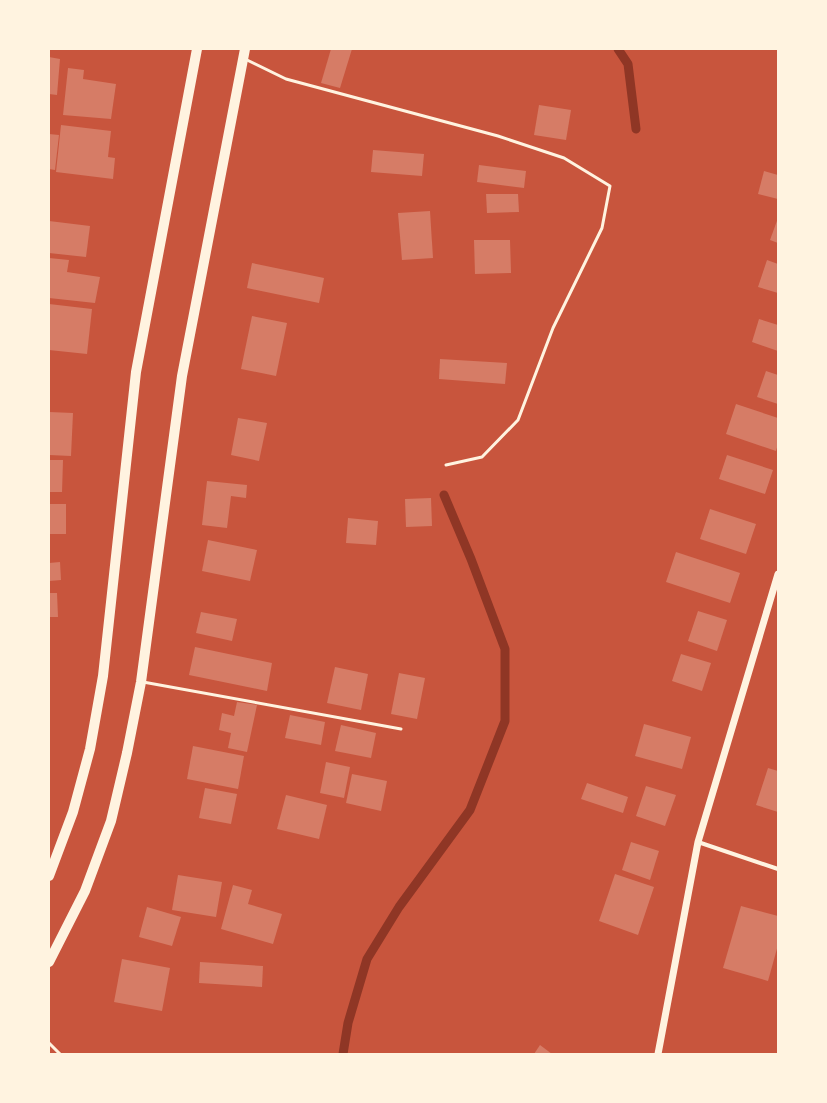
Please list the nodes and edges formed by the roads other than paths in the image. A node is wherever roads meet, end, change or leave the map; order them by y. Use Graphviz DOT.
graph roads {
  1 [pos="197,49"];
  2 [pos="244,54"];
  3 [pos="446,465"];
  4 [pos="778,574"];
  5 [pos="142,682"];
  6 [pos="401,729"];
  7 [pos="698,842"];
  8 [pos="778,869"];
  9 [pos="50,873"];
  10 [pos="49,962"];
  11 [pos="49,1043"];
  12 [pos="60,1054"];
  13 [pos="658,1054"];
  1 -- 9 [label="main road"];
  2 -- 3 [label="lane"];
  2 -- 5 [label="main road"];
  4 -- 7 [label="street"];
  5 -- 6 [label="lane"];
  5 -- 10 [label="main road"];
  7 -- 8 [label="street"];
  7 -- 13 [label="street"];
  11 -- 12 [label="lane"];
}
